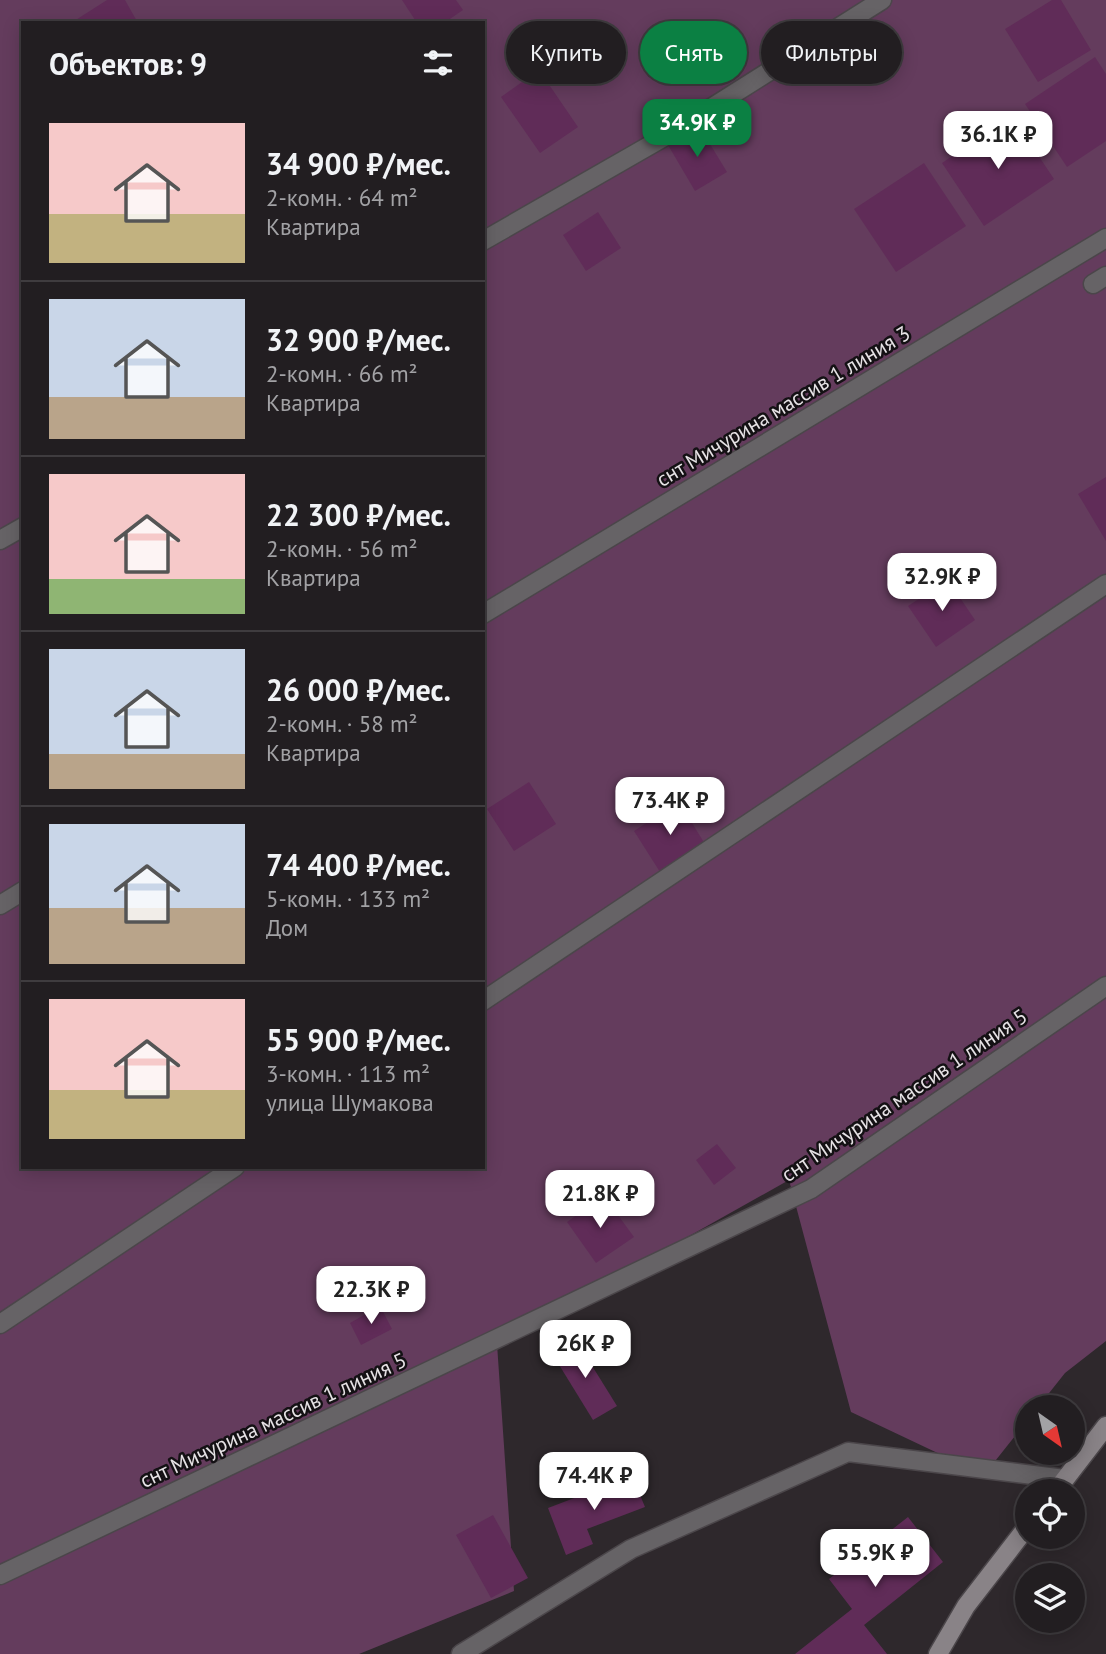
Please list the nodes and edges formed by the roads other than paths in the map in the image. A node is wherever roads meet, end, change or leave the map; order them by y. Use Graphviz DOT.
graph roads {
  1 [pos="882,0"];
  2 [pos="1106,238"];
  3 [pos="485,240"];
  4 [pos="21,528"];
  5 [pos="0,540"];
  6 [pos="1106,584"];
  7 [pos="485,613"];
  8 [pos="21,892"];
  9 [pos="0,905"];
  10 [pos="1106,986"];
  11 [pos="485,1001"];
  12 [pos="232,1169"];
  13 [pos="0,1324"];
  14 [pos="1106,1426"];
  15 [pos="1021,1479"];
  16 [pos="1065,1479"];
  17 [pos="1015,1543"];
  18 [pos="0,1575"];
  19 [pos="461,1654"];
  20 [pos="938,1654"];
  1 -- 3 [label="street"];
  2 -- 7 [label="street, снт Мичурина массив 1 линия 3"];
  4 -- 5 [label="street"];
  6 -- 11 [label="street"];
  8 -- 9 [label="street"];
  10 -- 18 [label="street, снт Мичурина массив 1 линия 5"];
  12 -- 13 [label="street"];
  14 -- 16 [label="street"];
  15 -- 19 [label="street"];
  17 -- 20 [label="street"];
}
